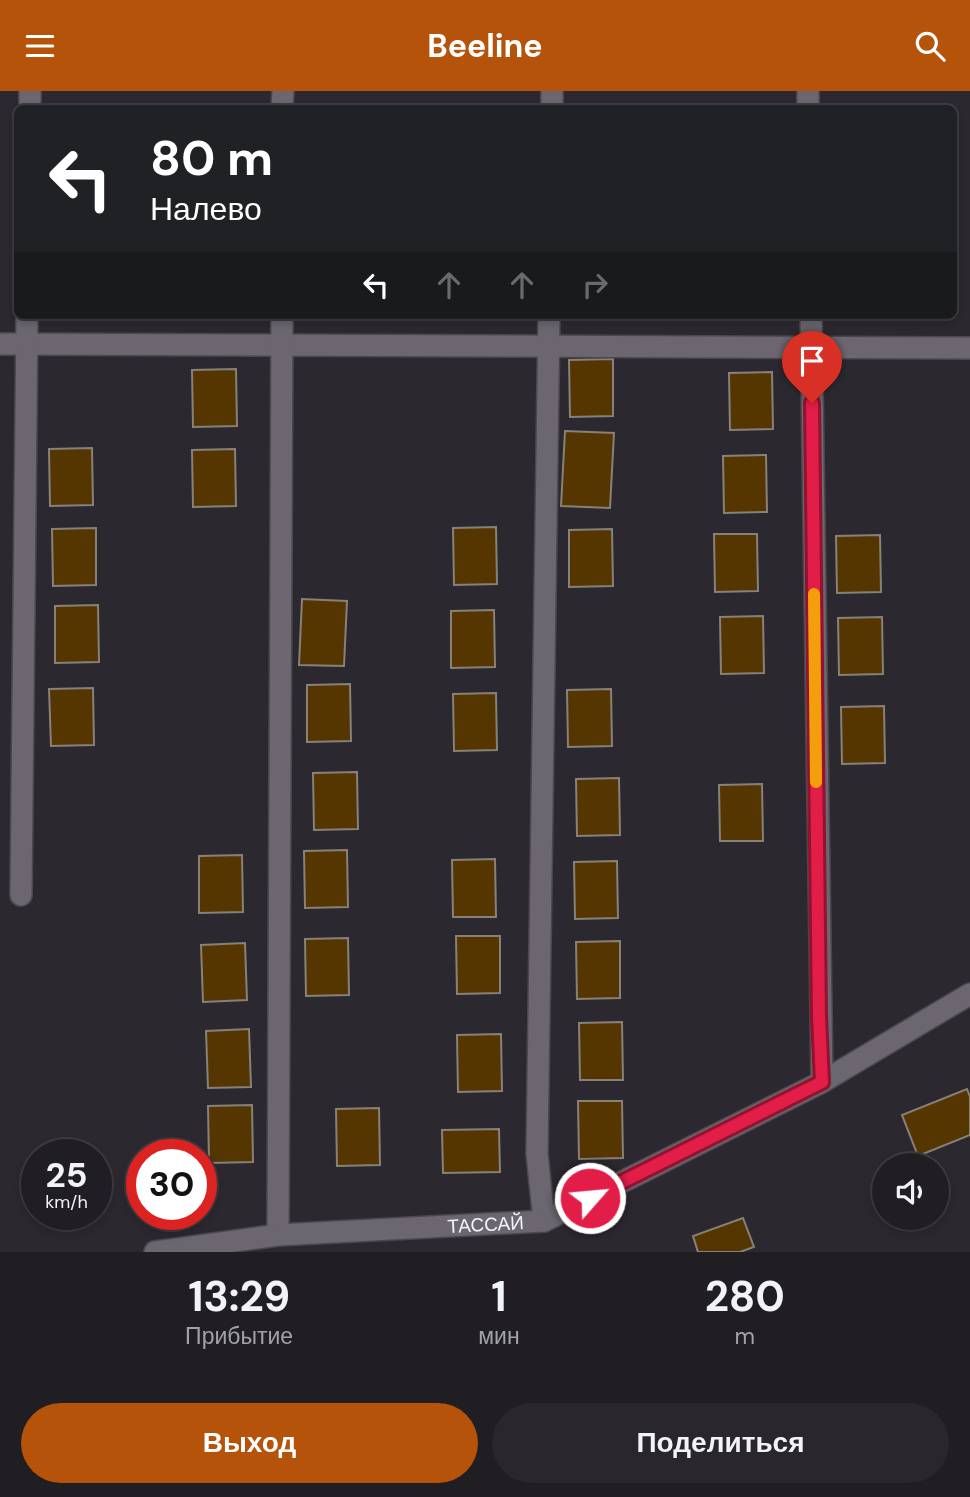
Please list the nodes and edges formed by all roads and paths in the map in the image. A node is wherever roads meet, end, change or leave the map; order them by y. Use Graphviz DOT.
graph roads {
  1 [pos="27,319"];
  2 [pos="282,319"];
  3 [pos="549,319"];
  4 [pos="811,319"];
  5 [pos="0,344"];
  6 [pos="26,344"];
  7 [pos="282,345"];
  8 [pos="548,346"];
  9 [pos="811,347"];
  10 [pos="970,348"];
  11 [pos="20,894"];
  12 [pos="970,994"];
  13 [pos="822,1082"];
  14 [pos="544,1221"];
  15 [pos="278,1235"];
  16 [pos="155,1252"];
  1 -- 6 [label="street"];
  2 -- 7 [label="street"];
  3 -- 8 [label="street"];
  4 -- 9 [label="street"];
  5 -- 6 [label="street"];
  6 -- 7 [label="street"];
  6 -- 11 [label="street"];
  7 -- 8 [label="street"];
  7 -- 15 [label="street"];
  8 -- 9 [label="street"];
  8 -- 14 [label="street"];
  9 -- 10 [label="street"];
  9 -- 13 [label="street"];
  12 -- 13 [label="street, ТАССАЙ"];
  13 -- 14 [label="street, ТАССАЙ"];
  14 -- 15 [label="street, ТАССАЙ"];
  15 -- 16 [label="street, ТАССАЙ"];
}
